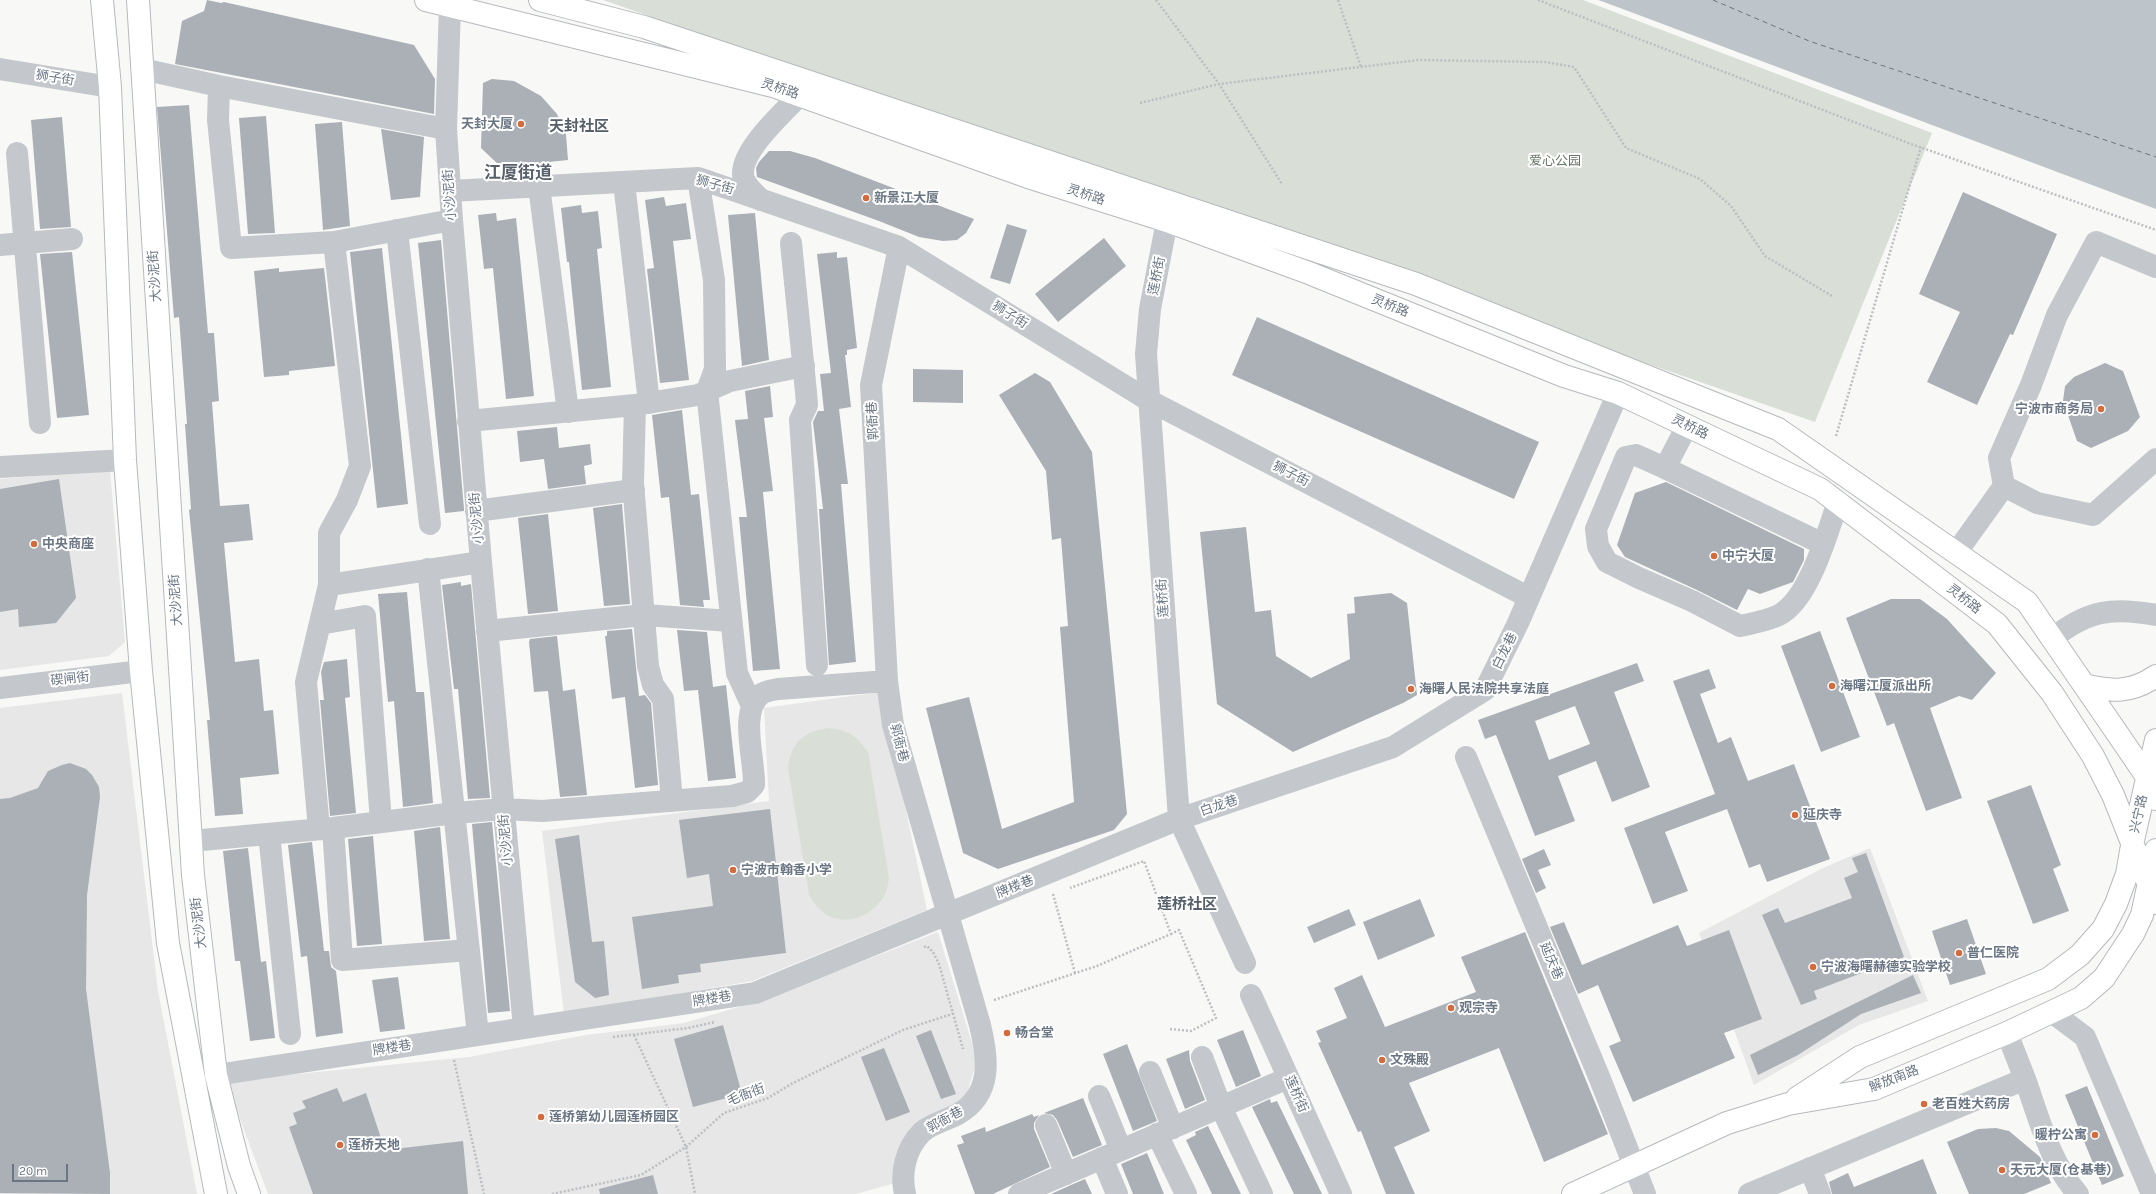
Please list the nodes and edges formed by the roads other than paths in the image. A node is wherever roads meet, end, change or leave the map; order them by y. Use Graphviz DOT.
graph roads {
  1 [pos="102,0"];
  2 [pos="138,0"];
  3 [pos="426,0"];
  4 [pos="540,0"];
  5 [pos="450,6"];
  6 [pos="142,69"];
  7 [pos="0,70"];
  8 [pos="220,86"];
  9 [pos="110,87"];
  10 [pos="800,96"];
  11 [pos="446,128"];
  12 [pos="17,153"];
  13 [pos="698,178"];
  14 [pos="624,182"];
  15 [pos="539,186"];
  16 [pos="450,191"];
  17 [pos="761,200"];
  18 [pos="452,220"];
  19 [pos="1167,221"];
  20 [pos="397,230"];
  21 [pos="72,239"];
  22 [pos="334,242"];
  23 [pos="25,243"];
  24 [pos="791,243"];
  25 [pos="0,245"];
  26 [pos="899,247"];
  27 [pos="2156,267"];
  28 [pos="804,366"];
  29 [pos="707,391"];
  30 [pos="1618,393"];
  31 [pos="1148,400"];
  32 [pos="642,404"];
  33 [pos="568,412"];
  34 [pos="468,421"];
  35 [pos="40,423"];
  36 [pos="1686,426"];
  37 [pos="2156,459"];
  38 [pos="125,460"];
  39 [pos="0,467"];
  40 [pos="1665,468"];
  41 [pos="2004,486"];
  42 [pos="634,490"];
  43 [pos="1838,502"];
  44 [pos="476,510"];
  45 [pos="430,524"];
  46 [pos="1823,544"];
  47 [pos="1956,553"];
  48 [pos="481,562"];
  49 [pos="428,569"];
  50 [pos="329,585"];
  51 [pos="1528,597"];
  52 [pos="644,615"];
  53 [pos="2156,615"];
  54 [pos="731,621"];
  55 [pos="320,624"];
  56 [pos="487,631"];
  57 [pos="2053,638"];
  58 [pos="817,665"];
  59 [pos="141,671"];
  60 [pos="2156,676"];
  61 [pos="886,681"];
  62 [pos="2084,685"];
  63 [pos="0,688"];
  64 [pos="752,706"];
  65 [pos="2156,740"];
  66 [pos="1466,757"];
  67 [pos="2147,777"];
  68 [pos="2156,799"];
  69 [pos="672,801"];
  70 [pos="503,810"];
  71 [pos="455,813"];
  72 [pos="1179,819"];
  73 [pos="381,821"];
  74 [pos="326,828"];
  75 [pos="269,834"];
  76 [pos="2133,840"];
  77 [pos="191,841"];
  78 [pos="2156,850"];
  79 [pos="2148,882"];
  80 [pos="2156,903"];
  81 [pos="947,915"];
  82 [pos="469,950"];
  83 [pos="1245,963"];
  84 [pos="1251,995"];
  85 [pos="2052,1013"];
  86 [pos="524,1028"];
  87 [pos="2007,1033"];
  88 [pos="290,1034"];
  89 [pos="478,1035"];
  90 [pos="1202,1057"];
  91 [pos="1150,1072"];
  92 [pos="216,1075"];
  93 [pos="1288,1078"];
  94 [pos="2025,1079"];
  95 [pos="1099,1096"];
  96 [pos="1788,1104"];
  97 [pos="1221,1107"];
  98 [pos="1046,1125"];
  99 [pos="1165,1131"];
  100 [pos="1111,1154"];
  101 [pos="1633,1166"];
  102 [pos="1810,1168"];
  103 [pos="1066,1174"];
  104 [pos="1028,1192"];
  105 [pos="216,1194"];
  106 [pos="249,1194"];
  107 [pos="905,1194"];
  108 [pos="1118,1194"];
  109 [pos="1186,1194"];
  110 [pos="1262,1194"];
  111 [pos="1341,1194"];
  112 [pos="1573,1194"];
  113 [pos="1645,1194"];
  114 [pos="1749,1194"];
  115 [pos="1820,1194"];
  116 [pos="2078,1194"];
  117 [pos="2152,1194"];
  1 -- 9 [label="main road"];
  2 -- 6 [label="main road, 大沙泥街"];
  3 -- 5 [label="main road, 灵桥路"];
  4 -- 47 [label="main road, 灵桥路"];
  5 -- 10 [label="main road, 灵桥路"];
  5 -- 11 [label="street, 小沙泥街"];
  6 -- 8 [label="street"];
  6 -- 77 [label="main road, 大沙泥街"];
  7 -- 9 [label="street, 狮子街"];
  8 -- 11 [label="street"];
  8 -- 22 [label="street"];
  9 -- 38 [label="main road"];
  10 -- 17 [label="street"];
  10 -- 19 [label="main road, 灵桥路"];
  11 -- 16 [label="street, 小沙泥街"];
  12 -- 23 [label="street"];
  13 -- 14 [label="street, 狮子街"];
  13 -- 17 [label="street, 狮子街"];
  13 -- 29 [label="street"];
  14 -- 15 [label="street, 狮子街"];
  14 -- 32 [label="street"];
  15 -- 16 [label="street, 狮子街"];
  15 -- 33 [label="street"];
  16 -- 18 [label="street, 小沙泥街"];
  17 -- 26 [label="street, 狮子街"];
  18 -- 20 [label="street"];
  18 -- 34 [label="street, 小沙泥街"];
  19 -- 30 [label="main road, 灵桥路"];
  19 -- 31 [label="street, 莲桥街"];
  20 -- 22 [label="street"];
  20 -- 45 [label="street"];
  21 -- 23 [label="street"];
  22 -- 50 [label="street"];
  23 -- 25 [label="street"];
  23 -- 35 [label="street"];
  24 -- 28 [label="street"];
  26 -- 31 [label="street, 狮子街"];
  26 -- 61 [label="street, 郭衙巷"];
  27 -- 41 [label="street"];
  28 -- 29 [label="street"];
  28 -- 58 [label="street"];
  29 -- 32 [label="street"];
  29 -- 54 [label="street"];
  30 -- 36 [label="main road, 灵桥路"];
  30 -- 51 [label="street, 白龙巷"];
  31 -- 51 [label="street, 狮子街"];
  31 -- 72 [label="street, 莲桥街"];
  32 -- 33 [label="street"];
  32 -- 42 [label="street"];
  33 -- 34 [label="street"];
  34 -- 44 [label="street, 小沙泥街"];
  36 -- 40 [label="street"];
  36 -- 43 [label="main road, 灵桥路"];
  37 -- 41 [label="street"];
  38 -- 39 [label="street"];
  38 -- 59 [label="main road"];
  40 -- 46 [label="street"];
  40 -- 46 [label="street"];
  41 -- 47 [label="street"];
  42 -- 44 [label="street"];
  42 -- 52 [label="street"];
  43 -- 46 [label="street"];
  43 -- 76 [label="main road, 灵桥路"];
  44 -- 48 [label="street, 小沙泥街"];
  47 -- 57 [label="main road, 灵桥路"];
  48 -- 49 [label="street"];
  48 -- 56 [label="street, 小沙泥街"];
  49 -- 50 [label="street"];
  49 -- 71 [label="street"];
  50 -- 55 [label="street"];
  51 -- 72 [label="street, 白龙巷"];
  52 -- 54 [label="street"];
  52 -- 56 [label="street"];
  52 -- 69 [label="street"];
  53 -- 57 [label="street"];
  54 -- 64 [label="street"];
  55 -- 73 [label="street"];
  55 -- 74 [label="street"];
  56 -- 70 [label="street, 小沙泥街"];
  57 -- 62 [label="main road, 灵桥路"];
  59 -- 63 [label="street, 碶闸街"];
  59 -- 105 [label="main road"];
  60 -- 62 [label="main road"];
  61 -- 64 [label="street"];
  61 -- 81 [label="street, 郭衙巷"];
  62 -- 67 [label="main road, 灵桥路"];
  64 -- 69 [label="street"];
  65 -- 67 [label="main road, 兴宁路"];
  66 -- 101 [label="street, 延庆巷"];
  67 -- 68 [label="main road, 灵桥路"];
  67 -- 76 [label="main road, 兴宁路"];
  69 -- 70 [label="street"];
  70 -- 71 [label="street"];
  70 -- 86 [label="street, 小沙泥街"];
  71 -- 73 [label="street"];
  71 -- 82 [label="street"];
  72 -- 81 [label="street, 牌楼巷"];
  72 -- 83 [label="street, 莲桥街"];
  73 -- 74 [label="street"];
  74 -- 75 [label="street"];
  74 -- 82 [label="street"];
  75 -- 77 [label="street"];
  75 -- 88 [label="street"];
  76 -- 79 [label="main road, 灵桥路"];
  76 -- 96 [label="main road, 兴宁路"];
  77 -- 92 [label="main road, 大沙泥街"];
  78 -- 79 [label="main road"];
  79 -- 80 [label="main road, 灵桥路"];
  79 -- 85 [label="main road, 解放南路"];
  81 -- 86 [label="street, 牌楼巷"];
  81 -- 107 [label="street, 郭衙巷"];
  82 -- 89 [label="street"];
  84 -- 93 [label="street, 莲桥街"];
  85 -- 87 [label="main road, 解放南路"];
  85 -- 117 [label="street"];
  86 -- 89 [label="street, 牌楼巷"];
  87 -- 94 [label="street"];
  87 -- 96 [label="main road, 解放南路"];
  89 -- 92 [label="street, 牌楼巷"];
  90 -- 97 [label="street"];
  91 -- 99 [label="street"];
  92 -- 106 [label="main road, 大沙泥街"];
  93 -- 97 [label="street"];
  93 -- 111 [label="street, 莲桥街"];
  94 -- 102 [label="street"];
  94 -- 116 [label="street"];
  95 -- 100 [label="street"];
  96 -- 101 [label="main road, 解放南路"];
  97 -- 99 [label="street"];
  97 -- 110 [label="street"];
  98 -- 103 [label="street"];
  99 -- 100 [label="street"];
  99 -- 109 [label="street"];
  100 -- 103 [label="street"];
  100 -- 108 [label="street"];
  101 -- 112 [label="main road, 解放南路"];
  101 -- 113 [label="street, 延庆巷"];
  102 -- 114 [label="street"];
  102 -- 115 [label="street"];
  103 -- 104 [label="street"];
}
